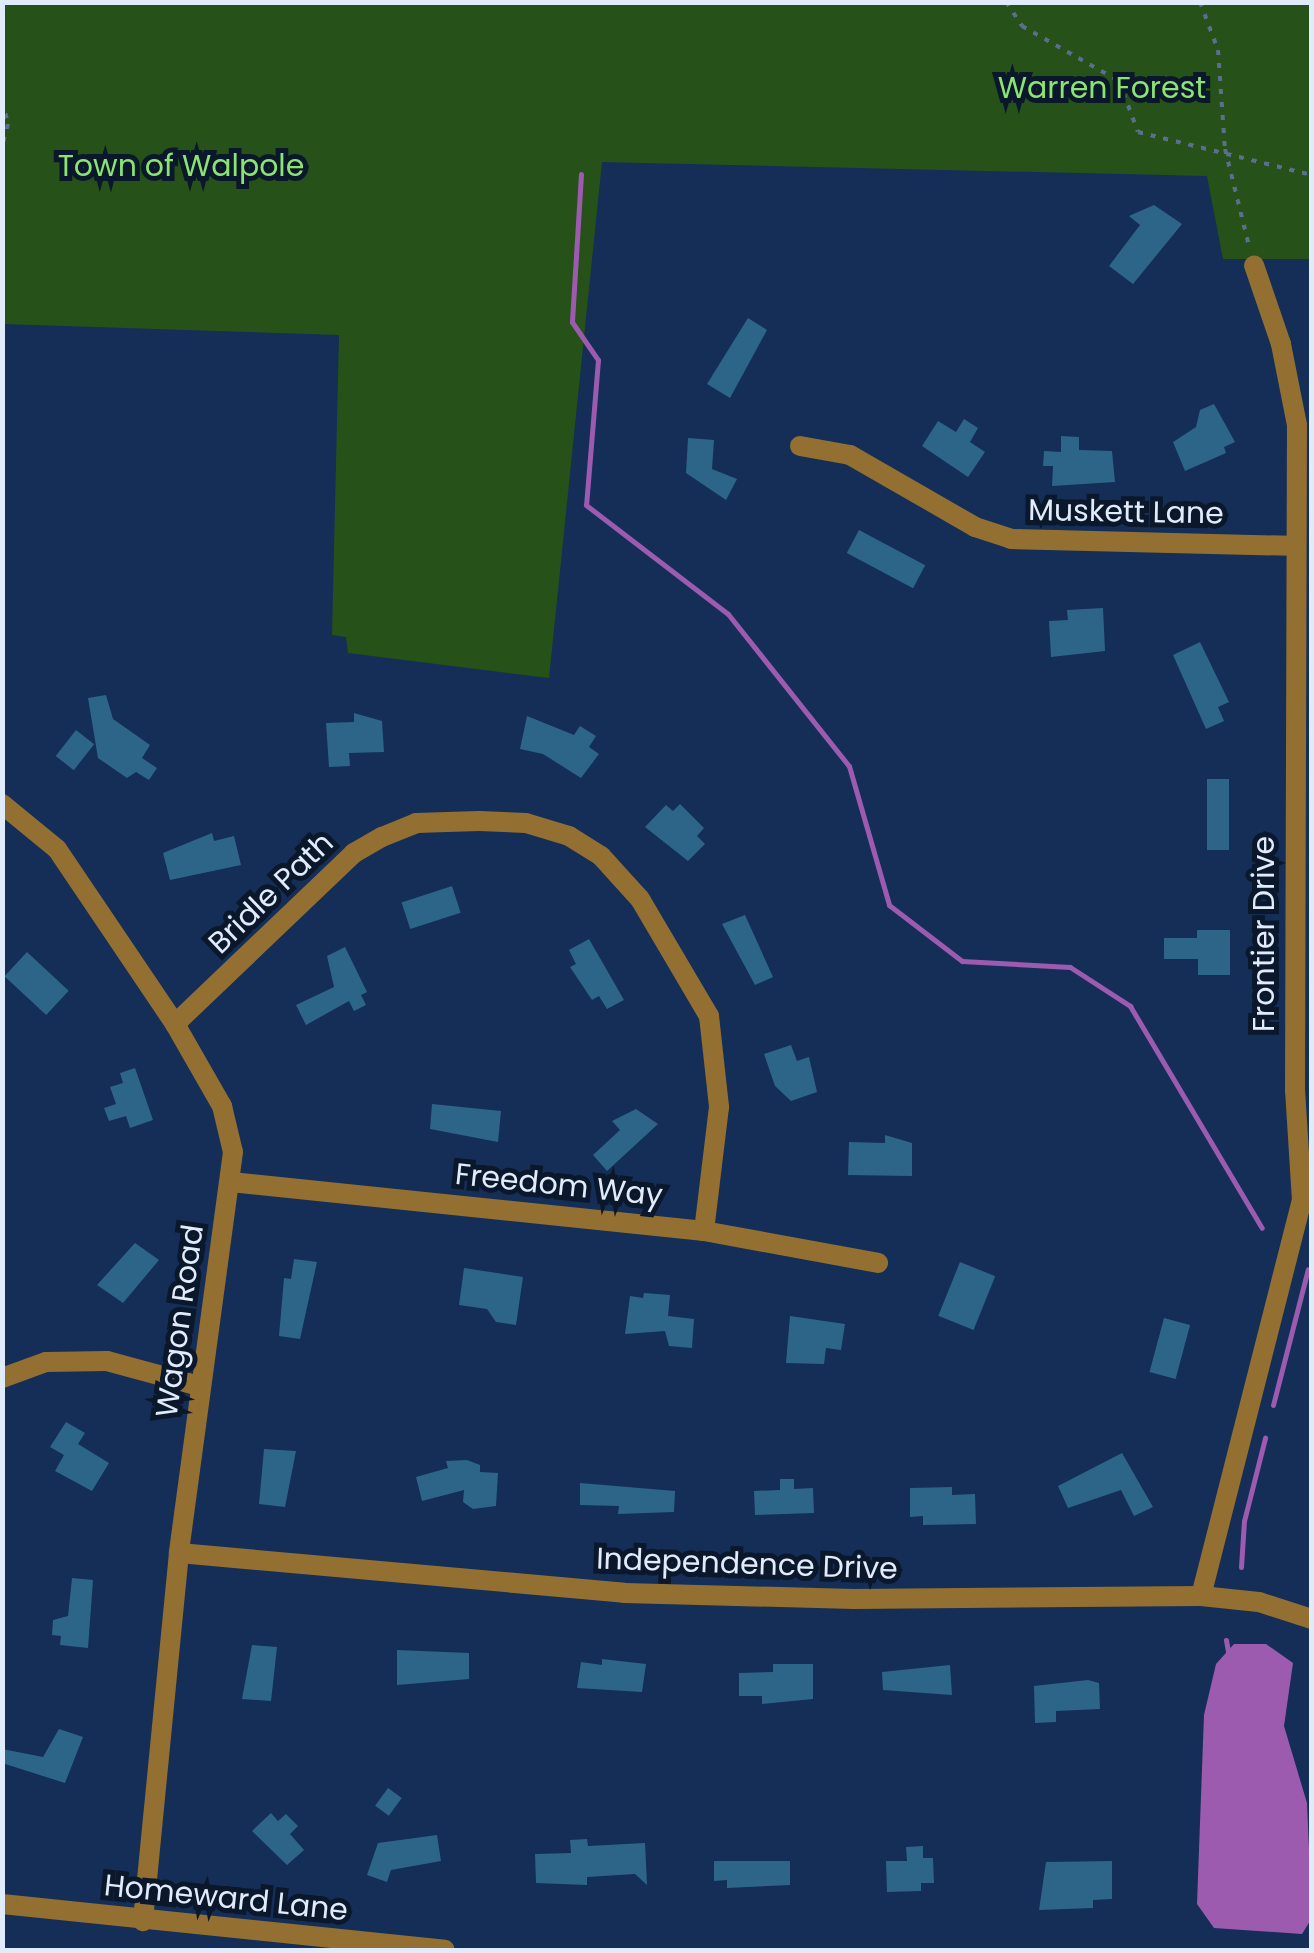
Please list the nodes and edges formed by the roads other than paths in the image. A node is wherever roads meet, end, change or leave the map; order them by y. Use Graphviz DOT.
graph roads {
  1 [pos="1254,265"];
  2 [pos="800,446"];
  3 [pos="1292,546"];
  4 [pos="2,804"];
  5 [pos="174,1024"];
  6 [pos="231,1182"];
  7 [pos="704,1231"];
  8 [pos="878,1263"];
  9 [pos="2,1378"];
  10 [pos="200,1386"];
  11 [pos="179,1553"];
  12 [pos="1201,1596"];
  13 [pos="1312,1620"];
  14 [pos="2,1904"];
  15 [pos="143,1921"];
  16 [pos="444,1950"];
  1 -- 3 [label="street, Frontier Drive"];
  2 -- 3 [label="street, Muskett Lane"];
  3 -- 12 [label="street, Frontier Drive"];
  4 -- 5 [label="street, Wagon Road"];
  5 -- 6 [label="street, Wagon Road"];
  5 -- 7 [label="street, Bridle Path"];
  6 -- 7 [label="street, Freedom Way"];
  6 -- 10 [label="street, Wagon Road"];
  7 -- 8 [label="street, Freedom Way"];
  9 -- 10 [label="street"];
  10 -- 11 [label="street, Wagon Road"];
  11 -- 12 [label="street, Independence Drive"];
  11 -- 15 [label="street, Wagon Road"];
  12 -- 13 [label="street, Independence Drive"];
  14 -- 15 [label="street, Homeward Lane"];
  15 -- 16 [label="street, Homeward Lane"];
}
